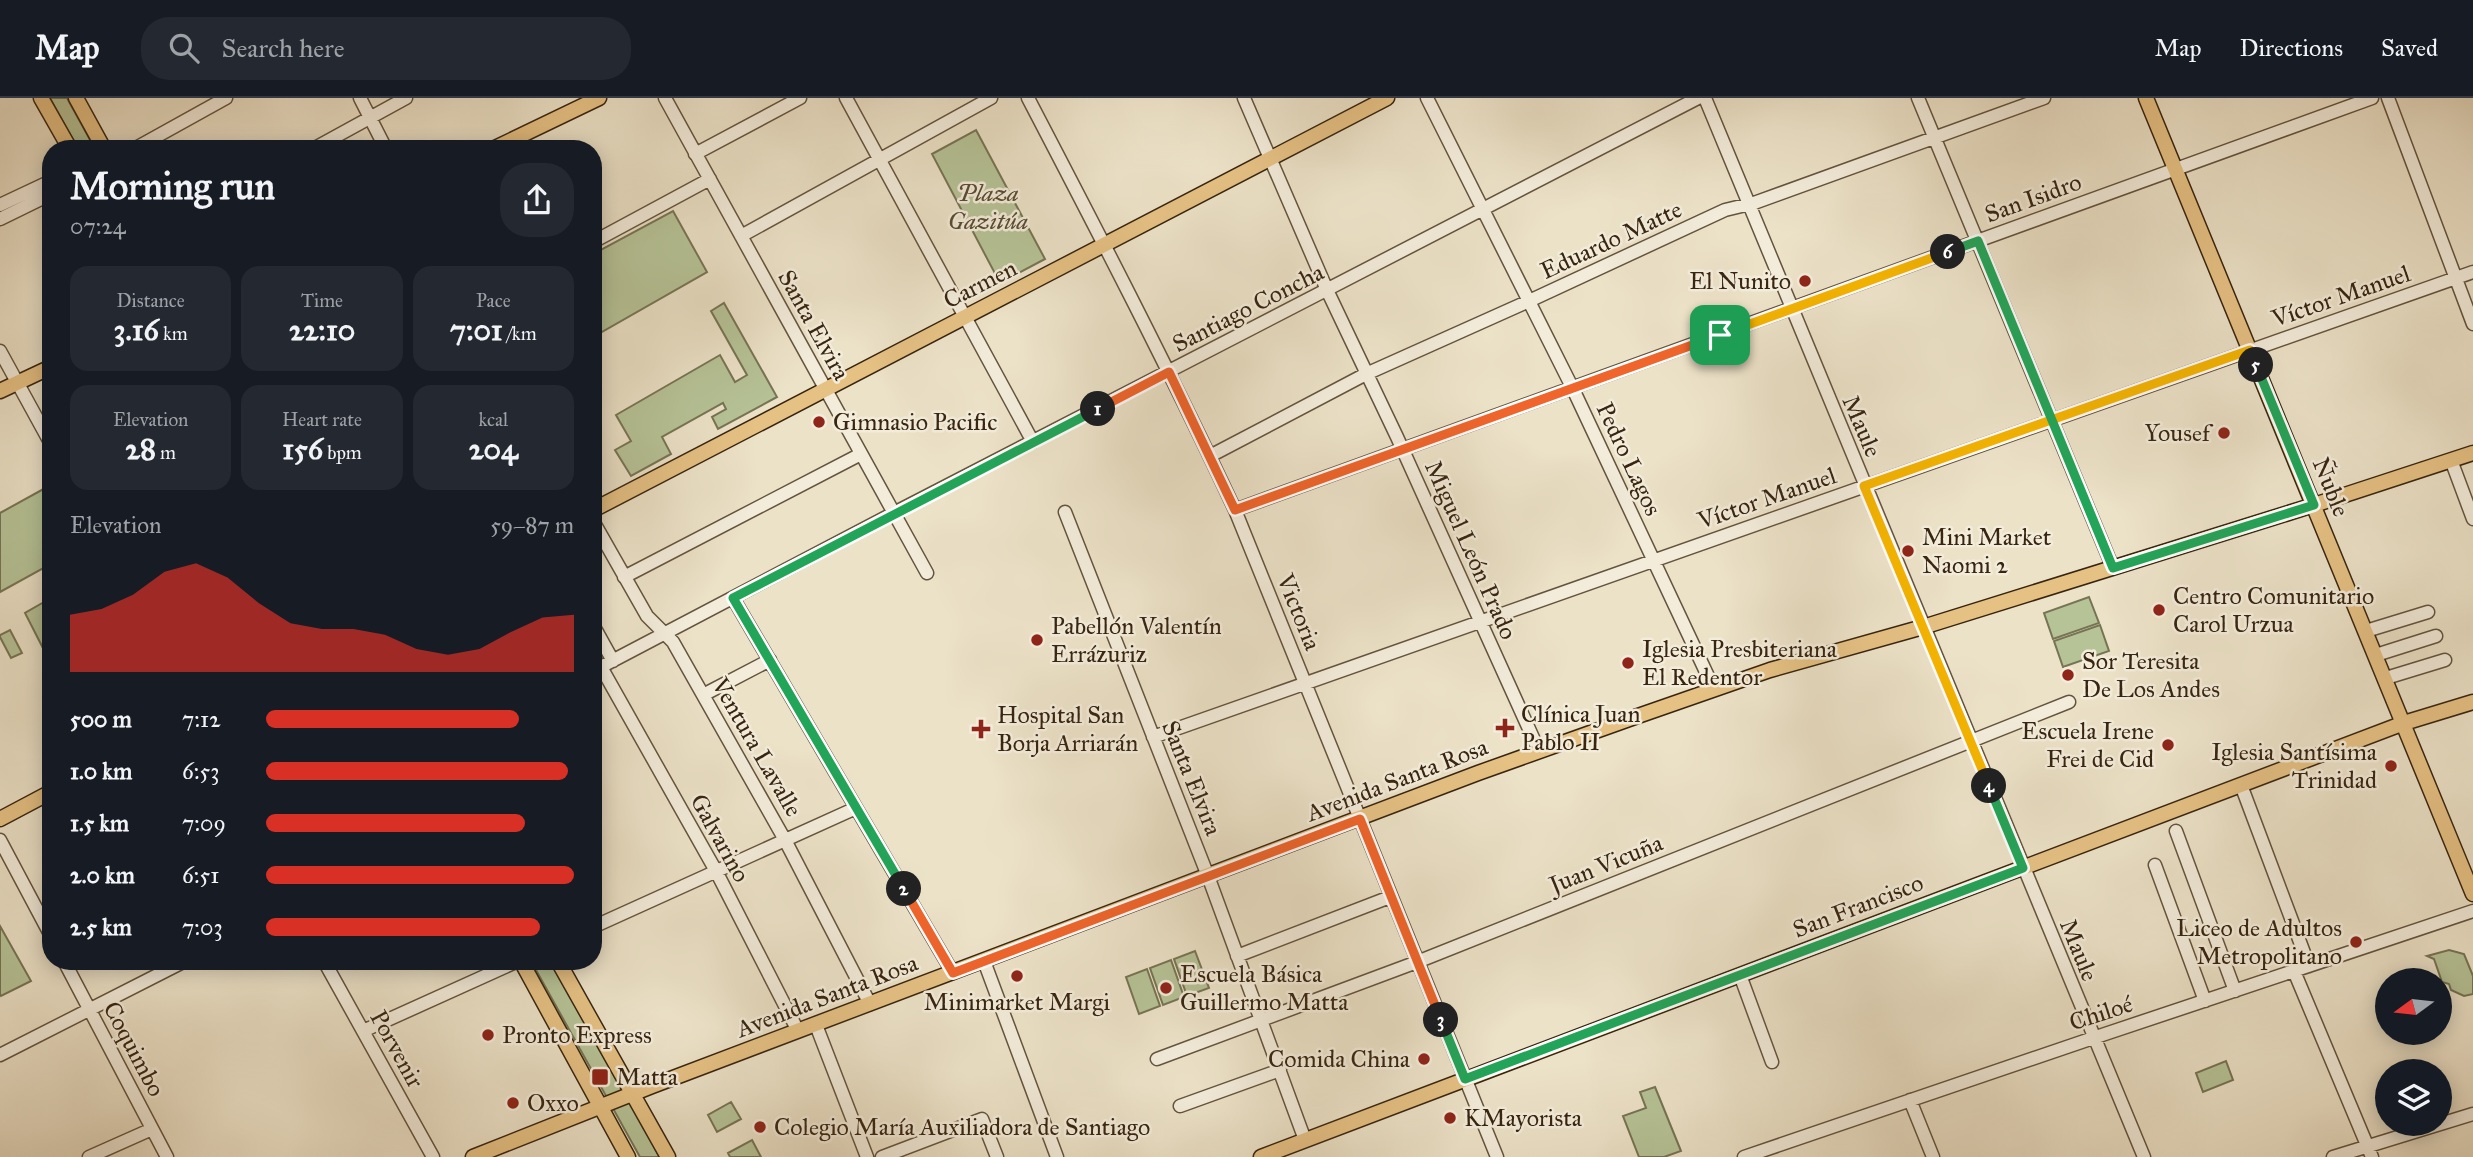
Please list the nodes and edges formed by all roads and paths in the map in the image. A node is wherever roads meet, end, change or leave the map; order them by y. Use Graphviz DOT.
graph roads {
  1 [pos="41,98"];
  2 [pos="76,98"];
  3 [pos="226,98"];
  4 [pos="360,98"];
  5 [pos="406,98"];
  6 [pos="599,98"];
  7 [pos="665,98"];
  8 [pos="800,98"];
  9 [pos="846,98"];
  10 [pos="991,98"];
  11 [pos="1028,98"];
  12 [pos="1244,98"];
  13 [pos="1387,98"];
  14 [pos="1427,98"];
  15 [pos="1698,98"];
  16 [pos="1704,98"];
  17 [pos="1918,98"];
  18 [pos="2044,98"];
  19 [pos="2146,98"];
  20 [pos="2372,98"];
  21 [pos="2388,98"];
  22 [pos="369,118"];
  23 [pos="1934,138"];
  24 [pos="65,140"];
  25 [pos="99,140"];
  26 [pos="150,140"];
  27 [pos="329,140"];
  28 [pos="381,140"];
  29 [pos="512,140"];
  30 [pos="695,154"];
  31 [pos="879,159"];
  32 [pos="1271,159"];
  33 [pos="2176,169"];
  34 [pos="709,179"];
  35 [pos="42,185"];
  36 [pos="42,198"];
  37 [pos="1747,204"];
  38 [pos="0,205"];
  39 [pos="1483,209"];
  40 [pos="0,219"];
  41 [pos="741,236"];
  42 [pos="602,237"];
  43 [pos="1978,241"];
  44 [pos="1105,245"];
  45 [pos="2473,272"];
  46 [pos="2456,278"];
  47 [pos="1327,290"];
  48 [pos="1529,302"];
  49 [pos="1791,309"];
  50 [pos="965,317"];
  51 [pos="2473,324"];
  52 [pos="2250,350"];
  53 [pos="0,351"];
  54 [pos="42,371"];
  55 [pos="1169,372"];
  56 [pos="1366,374"];
  57 [pos="18,383"];
  58 [pos="825,389"];
  59 [pos="1573,389"];
  60 [pos="0,391"];
  61 [pos="2052,420"];
  62 [pos="42,427"];
  63 [pos="1033,442"];
  64 [pos="1403,450"];
  65 [pos="2473,453"];
  66 [pos="861,454"];
  67 [pos="1210,456"];
  68 [pos="2451,460"];
  69 [pos="1864,486"];
  70 [pos="602,505"];
  71 [pos="2314,505"];
  72 [pos="1235,510"];
  73 [pos="1065,512"];
  74 [pos="894,513"];
  75 [pos="2473,519"];
  76 [pos="602,537"];
  77 [pos="1653,561"];
  78 [pos="2113,568"];
  79 [pos="927,573"];
  80 [pos="624,577"];
  81 [pos="733,598"];
  82 [pos="2428,612"];
  83 [pos="1481,621"];
  84 [pos="1923,627"];
  85 [pos="2366,631"];
  86 [pos="664,634"];
  87 [pos="2436,636"];
  88 [pos="602,641"];
  89 [pos="2376,655"];
  90 [pos="613,660"];
  91 [pos="770,660"];
  92 [pos="2445,660"];
  93 [pos="602,666"];
  94 [pos="602,678"];
  95 [pos="2386,678"];
  96 [pos="1304,683"];
  97 [pos="1714,689"];
  98 [pos="703,695"];
  99 [pos="2069,702"];
  100 [pos="2473,702"];
  101 [pos="2404,723"];
  102 [pos="1153,737"];
  103 [pos="1970,741"];
  104 [pos="1539,751"];
  105 [pos="2241,785"];
  106 [pos="42,797"];
  107 [pos="856,808"];
  108 [pos="0,819"];
  109 [pos="1360,819"];
  110 [pos="2173,823"];
  111 [pos="0,840"];
  112 [pos="785,840"];
  113 [pos="2155,865"];
  114 [pos="2023,868"];
  115 [pos="716,872"];
  116 [pos="1208,876"];
  117 [pos="2473,894"];
  118 [pos="1391,897"];
  119 [pos="42,910"];
  120 [pos="2473,912"];
  121 [pos="602,923"];
  122 [pos="1237,956"];
  123 [pos="984,961"];
  124 [pos="1417,962"];
  125 [pos="2309,966"];
  126 [pos="69,970"];
  127 [pos="168,970"];
  128 [pos="329,970"];
  129 [pos="499,970"];
  130 [pos="524,970"];
  131 [pos="563,970"];
  132 [pos="2294,971"];
  133 [pos="953,973"];
  134 [pos="1740,975"];
  135 [pos="2235,990"];
  136 [pos="2205,1000"];
  137 [pos="870,1004"];
  138 [pos="90,1010"];
  139 [pos="1261,1020"];
  140 [pos="816,1025"];
  141 [pos="363,1031"];
  142 [pos="798,1031"];
  143 [pos="2093,1038"];
  144 [pos="0,1055"];
  145 [pos="1157,1059"];
  146 [pos="1772,1062"];
  147 [pos="1280,1070"];
  148 [pos="1465,1079"];
  149 [pos="633,1094"];
  150 [pos="1910,1100"];
  151 [pos="601,1106"];
  152 [pos="1180,1106"];
  153 [pos="2473,1114"];
  154 [pos="152,1129"];
  155 [pos="1305,1140"];
  156 [pos="2369,1152"];
  157 [pos="89,1157"];
  158 [pos="167,1157"];
  159 [pos="433,1157"];
  160 [pos="473,1157"];
  161 [pos="628,1157"];
  162 [pos="668,1157"];
  163 [pos="867,1157"];
  164 [pos="882,1157"];
  165 [pos="997,1157"];
  166 [pos="1057,1157"];
  167 [pos="1261,1157"];
  168 [pos="1497,1157"];
  169 [pos="1744,1157"];
  170 [pos="1933,1157"];
  171 [pos="2144,1157"];
  172 [pos="2333,1157"];
  1 -- 24 [label="main road"];
  2 -- 25 [label="main road"];
  3 -- 26 [label="street"];
  4 -- 22 [label="street"];
  5 -- 22 [label="street"];
  6 -- 29 [label="main road"];
  7 -- 30 [label="street, Santa Elvira"];
  8 -- 30 [label="street"];
  9 -- 31 [label="street"];
  10 -- 31 [label="street"];
  11 -- 44 [label="street, Victoria"];
  12 -- 32 [label="street, Miguel León Prado"];
  13 -- 32 [label="main road, Carmen"];
  14 -- 39 [label="street, Pedro Lagos"];
  15 -- 39 [label="street, Santiago Concha"];
  16 -- 37 [label="street, Maule"];
  17 -- 23 [label="street"];
  18 -- 23 [label="street, Eduardo Matte"];
  19 -- 33 [label="main road, Ñuble"];
  20 -- 33 [label="street, San Isidro"];
  21 -- 46 [label="street"];
  22 -- 27 [label="street"];
  22 -- 28 [label="street"];
  23 -- 37 [label="street, Eduardo Matte"];
  23 -- 43 [label="street"];
  30 -- 34 [label="street, Santa Elvira"];
  31 -- 41 [label="street"];
  31 -- 50 [label="street"];
  32 -- 44 [label="main road, Carmen"];
  32 -- 47 [label="street, Miguel León Prado"];
  33 -- 43 [label="street, San Isidro"];
  33 -- 52 [label="main road, Ñuble"];
  34 -- 41 [label="street, Santa Elvira"];
  34 -- 42 [label="street"];
  35 -- 38 [label="street"];
  36 -- 40 [label="street"];
  37 -- 48 [label="street, Eduardo Matte"];
  37 -- 49 [label="street, Maule"];
  39 -- 47 [label="street, Santiago Concha"];
  39 -- 48 [label="street, Pedro Lagos"];
  41 -- 58 [label="street, Santa Elvira"];
  43 -- 49 [label="street, San Isidro"];
  43 -- 61 [label="street"];
  44 -- 50 [label="main road, Carmen"];
  44 -- 55 [label="street, Victoria"];
  45 -- 46 [label="street, Víctor Manuel"];
  46 -- 51 [label="street"];
  46 -- 52 [label="street, Víctor Manuel"];
  47 -- 55 [label="street, Santiago Concha"];
  47 -- 56 [label="street, Miguel León Prado"];
  48 -- 56 [label="street, Eduardo Matte"];
  48 -- 59 [label="street, Pedro Lagos"];
  49 -- 59 [label="street, San Isidro"];
  49 -- 69 [label="street, Maule"];
  50 -- 58 [label="main road, Carmen"];
  50 -- 63 [label="street"];
  52 -- 61 [label="street, Víctor Manuel"];
  52 -- 71 [label="main road, Ñuble"];
  53 -- 57 [label="street"];
  54 -- 57 [label="main road"];
  55 -- 63 [label="street, Santiago Concha"];
  55 -- 67 [label="street, Victoria"];
  56 -- 64 [label="street, Miguel León Prado"];
  56 -- 67 [label="street, Eduardo Matte"];
  57 -- 60 [label="main road"];
  57 -- 62 [label="street"];
  58 -- 66 [label="street, Santa Elvira"];
  58 -- 70 [label="main road, Carmen"];
  59 -- 64 [label="street, San Isidro"];
  59 -- 77 [label="street, Pedro Lagos"];
  61 -- 69 [label="street, Víctor Manuel"];
  61 -- 78 [label="street"];
  63 -- 74 [label="street, Santiago Concha"];
  64 -- 72 [label="street, San Isidro"];
  64 -- 83 [label="street, Miguel León Prado"];
  65 -- 68 [label="main road, Avenida Santa Rosa"];
  66 -- 74 [label="street, Santa Elvira"];
  66 -- 80 [label="street"];
  67 -- 72 [label="street, Victoria"];
  68 -- 71 [label="main road, Avenida Santa Rosa"];
  68 -- 75 [label="street"];
  69 -- 77 [label="street, Víctor Manuel"];
  69 -- 84 [label="street, Maule"];
  71 -- 78 [label="main road, Avenida Santa Rosa"];
  71 -- 85 [label="main road, Ñuble"];
  72 -- 96 [label="street, Victoria"];
  73 -- 102 [label="street, Santa Elvira"];
  74 -- 79 [label="street, Santa Elvira"];
  74 -- 81 [label="street, Santiago Concha"];
  76 -- 80 [label="street, Ventura Lavalle"];
  77 -- 83 [label="street, Víctor Manuel"];
  77 -- 97 [label="street, Pedro Lagos"];
  78 -- 84 [label="main road, Avenida Santa Rosa"];
  80 -- 86 [label="street, Ventura Lavalle"];
  81 -- 86 [label="street, Santiago Concha"];
  81 -- 91 [label="street"];
  82 -- 85 [label="street"];
  83 -- 96 [label="street, Víctor Manuel"];
  83 -- 104 [label="street, Miguel León Prado"];
  84 -- 97 [label="main road, Avenida Santa Rosa"];
  84 -- 103 [label="street, Maule"];
  85 -- 89 [label="main road, Ñuble"];
  86 -- 90 [label="street, Santiago Concha"];
  86 -- 98 [label="street, Ventura Lavalle"];
  87 -- 89 [label="street"];
  88 -- 90 [label="street"];
  89 -- 95 [label="main road, Ñuble"];
  90 -- 93 [label="street, Santiago Concha"];
  91 -- 98 [label="street"];
  91 -- 107 [label="street"];
  92 -- 95 [label="street"];
  94 -- 115 [label="street, Galvarino"];
  95 -- 101 [label="main road, Ñuble"];
  96 -- 102 [label="street, Víctor Manuel"];
  96 -- 109 [label="street, Victoria"];
  97 -- 104 [label="main road, Avenida Santa Rosa"];
  98 -- 112 [label="street, Ventura Lavalle"];
  99 -- 103 [label="street, Juan Vicuña"];
  100 -- 101 [label="main road, San Francisco"];
  101 -- 105 [label="main road, San Francisco"];
  101 -- 117 [label="main road, Ñuble"];
  102 -- 116 [label="street, Santa Elvira"];
  103 -- 114 [label="street, Maule"];
  103 -- 124 [label="street, Juan Vicuña"];
  104 -- 109 [label="main road, Avenida Santa Rosa"];
  105 -- 110 [label="main road, San Francisco"];
  105 -- 125 [label="street"];
  106 -- 108 [label="main road"];
  107 -- 112 [label="street"];
  107 -- 133 [label="street"];
  109 -- 116 [label="main road, Avenida Santa Rosa"];
  109 -- 118 [label="street, Victoria"];
  110 -- 114 [label="main road, San Francisco"];
  110 -- 135 [label="street"];
  111 -- 119 [label="street"];
  112 -- 115 [label="street"];
  112 -- 137 [label="street, Ventura Lavalle"];
  113 -- 136 [label="street"];
  114 -- 134 [label="main road, San Francisco"];
  114 -- 143 [label="street, Maule"];
  115 -- 121 [label="street"];
  115 -- 142 [label="street, Galvarino"];
  116 -- 122 [label="street, Santa Elvira"];
  116 -- 123 [label="main road, Avenida Santa Rosa"];
  118 -- 122 [label="street"];
  118 -- 124 [label="street, Victoria"];
  120 -- 125 [label="street, Chiloé"];
  122 -- 139 [label="street, Santa Elvira"];
  123 -- 133 [label="main road, Avenida Santa Rosa"];
  123 -- 166 [label="street"];
  124 -- 139 [label="street, Juan Vicuña"];
  124 -- 148 [label="street, Victoria"];
  125 -- 132 [label="street, Chiloé"];
  126 -- 138 [label="street, Coquimbo"];
  127 -- 138 [label="street"];
  128 -- 141 [label="street, Porvenir"];
  129 -- 141 [label="street"];
  130 -- 151 [label="main road"];
  131 -- 149 [label="main road"];
  132 -- 135 [label="street, Chiloé"];
  132 -- 156 [label="street"];
  133 -- 137 [label="main road, Avenida Santa Rosa"];
  134 -- 146 [label="street"];
  134 -- 148 [label="main road, San Francisco"];
  135 -- 136 [label="street, Chiloé"];
  136 -- 143 [label="street, Chiloé"];
  137 -- 140 [label="main road, Avenida Santa Rosa"];
  138 -- 144 [label="street"];
  138 -- 154 [label="street, Coquimbo"];
  139 -- 145 [label="street, Juan Vicuña"];
  139 -- 147 [label="street, Santa Elvira"];
  140 -- 142 [label="main road, Avenida Santa Rosa"];
  140 -- 163 [label="street"];
  141 -- 159 [label="street, Porvenir"];
  142 -- 149 [label="main road, Avenida Santa Rosa"];
  143 -- 150 [label="street, Chiloé"];
  143 -- 171 [label="street, Maule"];
  147 -- 152 [label="street"];
  147 -- 155 [label="street, Santa Elvira"];
  148 -- 155 [label="main road, San Francisco"];
  148 -- 168 [label="street, Victoria"];
  149 -- 151 [label="main road, Avenida Santa Rosa"];
  149 -- 162 [label="main road"];
  150 -- 169 [label="street, Chiloé"];
  150 -- 170 [label="street"];
  151 -- 160 [label="main road, Avenida Santa Rosa"];
  151 -- 161 [label="main road"];
  153 -- 156 [label="street"];
  154 -- 157 [label="street"];
  154 -- 158 [label="street, Coquimbo"];
  155 -- 167 [label="main road, San Francisco"];
  156 -- 172 [label="street"];
  164 -- 165 [label="street"];
}
